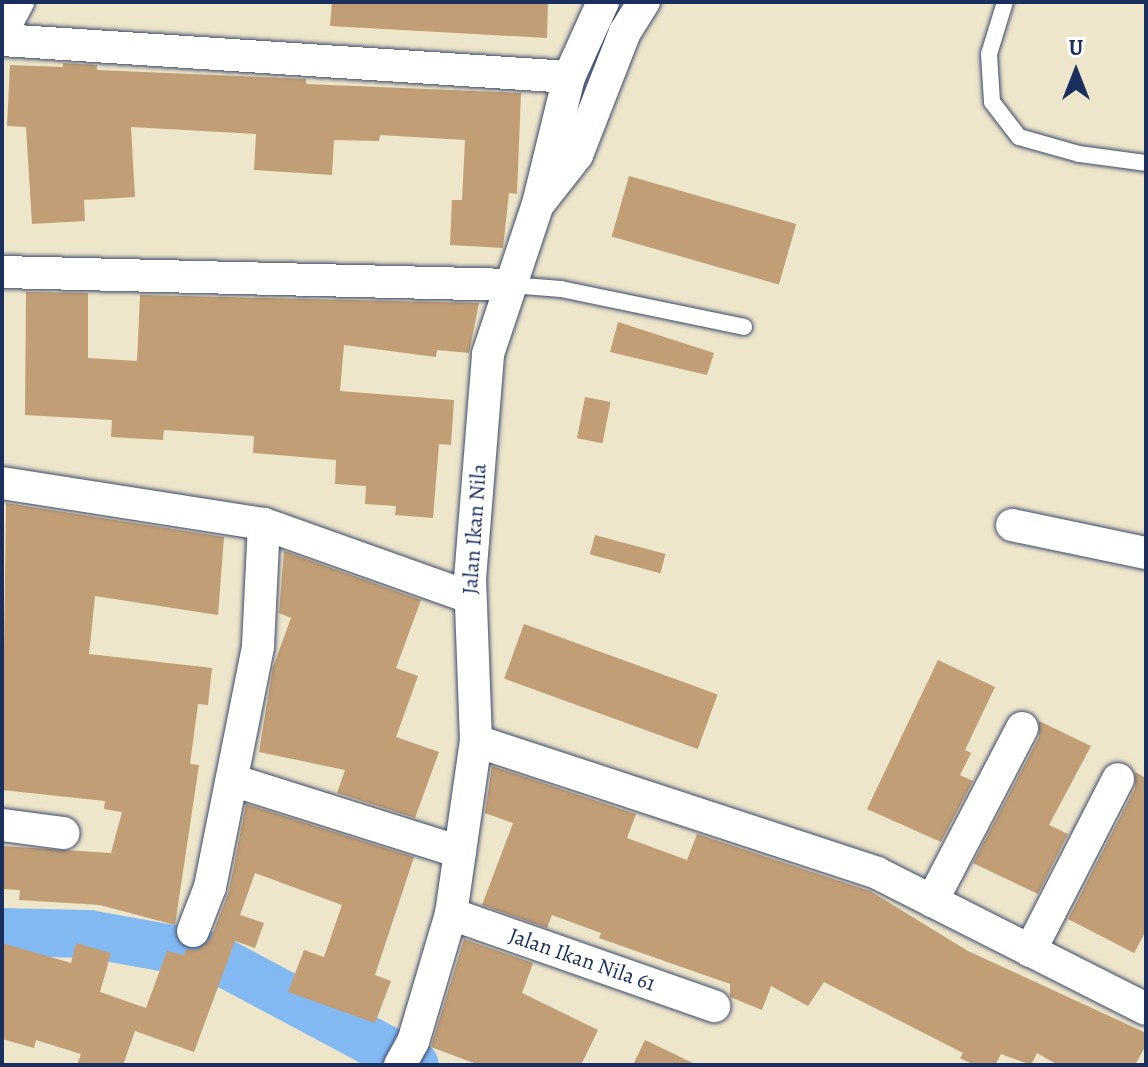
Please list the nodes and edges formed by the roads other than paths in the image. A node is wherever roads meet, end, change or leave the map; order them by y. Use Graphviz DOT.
graph roads {
  1 [pos="18,2"];
  2 [pos="603,2"];
  3 [pos="644,2"];
  4 [pos="1005,2"];
  5 [pos="2,32"];
  6 [pos="2,40"];
  7 [pos="569,77"];
  8 [pos="1146,163"];
  9 [pos="538,204"];
  10 [pos="2,272"];
  11 [pos="511,285"];
  12 [pos="744,327"];
  13 [pos="2,483"];
  14 [pos="264,524"];
  15 [pos="1012,525"];
  16 [pos="1146,553"];
  17 [pos="469,597"];
  18 [pos="1022,728"];
  19 [pos="476,741"];
  20 [pos="1118,779"];
  21 [pos="232,780"];
  22 [pos="2,825"];
  23 [pos="63,833"];
  24 [pos="460,852"];
  25 [pos="932,901"];
  26 [pos="451,914"];
  27 [pos="193,931"];
  28 [pos="1030,951"];
  29 [pos="714,1006"];
  30 [pos="1146,1009"];
  31 [pos="406,1053"];
  1 -- 5 [label="street"];
  2 -- 7 [label="street, Jalan Ikan Nila"];
  3 -- 9 [label="street"];
  4 -- 8 [label="lane"];
  6 -- 7 [label="street"];
  7 -- 9 [label="street, Jalan Ikan Nila"];
  9 -- 11 [label="street, Jalan Ikan Nila"];
  10 -- 11 [label="street"];
  11 -- 12 [label="lane"];
  11 -- 17 [label="street, Jalan Ikan Nila"];
  13 -- 14 [label="street"];
  14 -- 17 [label="street"];
  14 -- 21 [label="street"];
  15 -- 16 [label="street"];
  17 -- 19 [label="street, Jalan Ikan Nila"];
  18 -- 25 [label="street"];
  19 -- 24 [label="street, Jalan Ikan Nila"];
  19 -- 25 [label="street"];
  20 -- 28 [label="street"];
  21 -- 24 [label="street"];
  21 -- 27 [label="street"];
  22 -- 23 [label="street"];
  24 -- 26 [label="street, Jalan Ikan Nila"];
  25 -- 28 [label="street"];
  26 -- 29 [label="street, Jalan Ikan Nila 61"];
  26 -- 31 [label="street, Jalan Ikan Nila"];
  28 -- 30 [label="street"];
}
